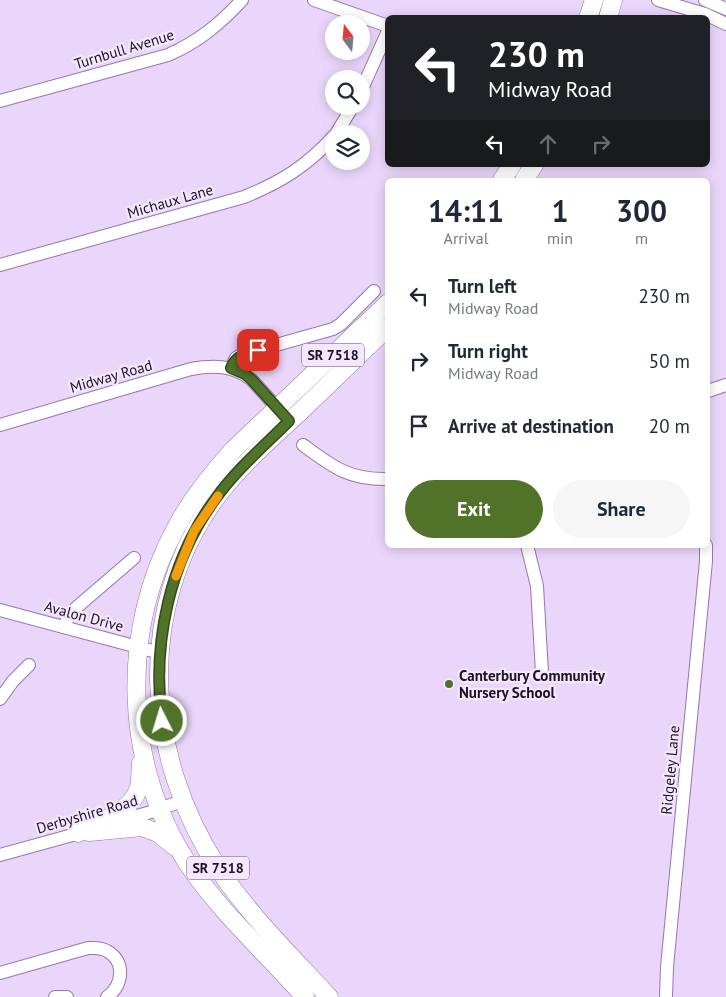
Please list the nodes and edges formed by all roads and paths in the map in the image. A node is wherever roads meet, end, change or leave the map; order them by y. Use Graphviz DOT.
graph roads {
  1 [pos="242,0"];
  2 [pos="314,0"];
  3 [pos="594,0"];
  4 [pos="613,0"];
  5 [pos="658,0"];
  6 [pos="705,0"];
  7 [pos="726,9"];
  8 [pos="589,15"];
  9 [pos="609,15"];
  10 [pos="707,15"];
  11 [pos="710,16"];
  12 [pos="726,24"];
  13 [pos="385,25"];
  14 [pos="385,38"];
  15 [pos="370,71"];
  16 [pos="0,101"];
  17 [pos="325,145"];
  18 [pos="511,167"];
  19 [pos="533,167"];
  20 [pos="503,178"];
  21 [pos="525,178"];
  22 [pos="0,265"];
  23 [pos="374,291"];
  24 [pos="385,306"];
  25 [pos="385,331"];
  26 [pos="231,368"];
  27 [pos="726,385"];
  28 [pos="710,390"];
  29 [pos="278,408"];
  30 [pos="289,421"];
  31 [pos="0,424"];
  32 [pos="303,445"];
  33 [pos="385,479"];
  34 [pos="528,548"];
  35 [pos="706,548"];
  36 [pos="134,558"];
  37 [pos="0,610"];
  38 [pos="64,627"];
  39 [pos="138,648"];
  40 [pos="160,653"];
  41 [pos="29,665"];
  42 [pos="542,674"];
  43 [pos="0,699"];
  44 [pos="143,750"];
  45 [pos="182,801"];
  46 [pos="160,809"];
  47 [pos="78,833"];
  48 [pos="180,850"];
  49 [pos="0,855"];
  50 [pos="0,973"];
  51 [pos="55,997"];
  52 [pos="67,997"];
  53 [pos="108,997"];
  54 [pos="305,997"];
  55 [pos="329,997"];
  56 [pos="666,997"];
  1 -- 16 [label="street, Turnbull Avenue"];
  2 -- 13 [label="street"];
  3 -- 8 [label="highway"];
  4 -- 9 [label="highway"];
  5 -- 10 [label="street"];
  6 -- 7 [label="street"];
  11 -- 12 [label="street"];
  14 -- 15 [label="street"];
  17 -- 22 [label="street, Michaux Lane"];
  18 -- 20 [label="highway"];
  19 -- 21 [label="highway"];
  23 -- 26 [label="street"];
  24 -- 29 [label="highway, SR 7518"];
  25 -- 30 [label="highway, SR 7518"];
  26 -- 29 [label="street, Midway Road"];
  26 -- 31 [label="street, Midway Road"];
  27 -- 28 [label="street"];
  29 -- 30 [label="street, Midway Road"];
  29 -- 39 [label="highway, SR 7518"];
  30 -- 40 [label="highway, SR 7518"];
  32 -- 33 [label="street"];
  34 -- 42 [label="street"];
  35 -- 56 [label="street, Ridgeley Lane"];
  36 -- 38 [label="street"];
  37 -- 38 [label="street, Avalon Drive"];
  38 -- 39 [label="street, Avalon Drive"];
  39 -- 40 [label="street, Avalon Drive"];
  39 -- 44 [label="highway, SR 7518"];
  40 -- 45 [label="highway, SR 7518"];
  41 -- 43 [label="street"];
  44 -- 46 [label="highway, SR 7518"];
  44 -- 47 [label="highway"];
  45 -- 46 [label="street, Derbyshire Road"];
  45 -- 55 [label="highway, SR 7518"];
  46 -- 47 [label="street, Derbyshire Road"];
  46 -- 48 [label="highway, SR 7518"];
  47 -- 48 [label="highway"];
  47 -- 49 [label="street, Derbyshire Road"];
  48 -- 54 [label="highway, SR 7518"];
  50 -- 53 [label="street"];
  51 -- 52 [label="street"];
}
